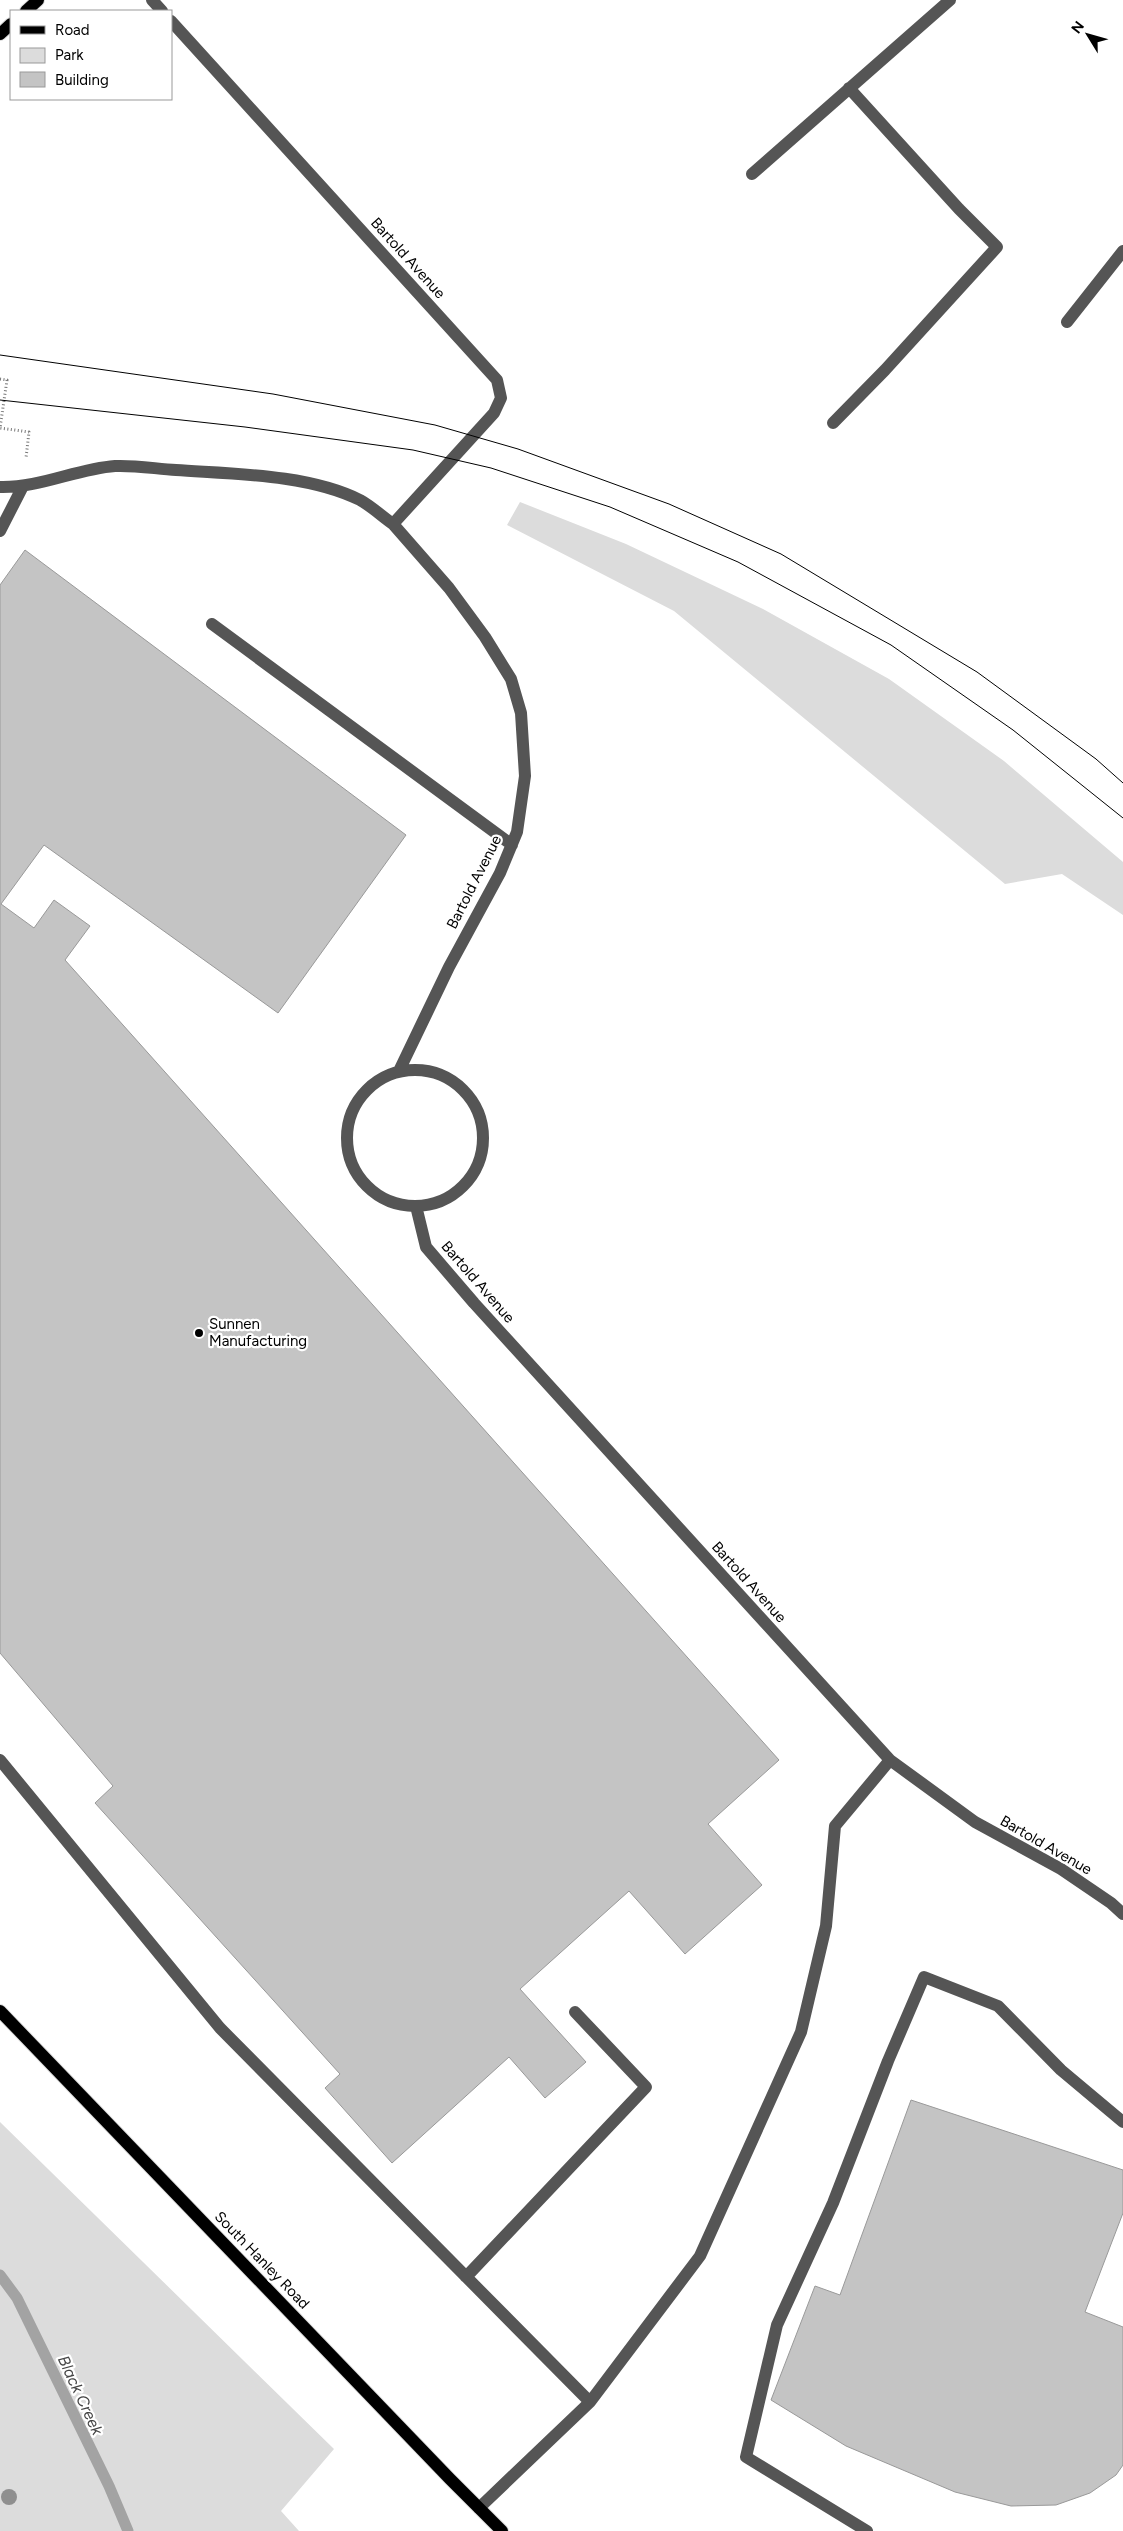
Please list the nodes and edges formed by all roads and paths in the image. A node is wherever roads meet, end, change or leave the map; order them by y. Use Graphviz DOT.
graph roads {
  1 [pos="38,0"];
  2 [pos="152,0"];
  3 [pos="950,0"];
  4 [pos="27,10"];
  5 [pos="161,10"];
  6 [pos="172,22"];
  7 [pos="10,25"];
  8 [pos="0,34"];
  9 [pos="849,88"];
  10 [pos="752,174"];
  11 [pos="1123,251"];
  12 [pos="1067,322"];
  13 [pos="0,379"];
  14 [pos="833,423"];
  15 [pos="26,462"];
  16 [pos="0,487"];
  17 [pos="22,488"];
  18 [pos="393,524"];
  19 [pos="0,531"];
  20 [pos="212,624"];
  21 [pos="512,845"];
  22 [pos="399,1071"];
  23 [pos="416,1206"];
  24 [pos="0,1760"];
  25 [pos="890,1760"];
  26 [pos="1123,1914"];
  27 [pos="0,2011"];
  28 [pos="575,2012"];
  29 [pos="1123,2122"];
  30 [pos="466,2277"];
  31 [pos="590,2402"];
  32 [pos="478,2508"];
  33 [pos="502,2531"];
  34 [pos="867,2531"];
  1 -- 4 [label="main road"];
  2 -- 5 [label="street"];
  3 -- 9 [label="street"];
  6 -- 18 [label="street, Bartold Avenue"];
  7 -- 8 [label="main road"];
  9 -- 10 [label="street"];
  9 -- 14 [label="street"];
  11 -- 12 [label="street"];
  13 -- 15 [label="path"];
  16 -- 17 [label="street, Bartold Avenue"];
  17 -- 18 [label="street, Bartold Avenue"];
  17 -- 19 [label="street"];
  18 -- 21 [label="street, Bartold Avenue"];
  20 -- 21 [label="street"];
  21 -- 22 [label="street, Bartold Avenue"];
  22 -- 23 [label="street"];
  22 -- 23 [label="street"];
  23 -- 25 [label="street, Bartold Avenue"];
  24 -- 30 [label="street"];
  25 -- 26 [label="street, Bartold Avenue"];
  25 -- 31 [label="street"];
  27 -- 32 [label="main road, South Hanley Road"];
  28 -- 30 [label="street"];
  29 -- 34 [label="street"];
  30 -- 31 [label="street"];
  31 -- 32 [label="street"];
  32 -- 33 [label="main road, South Hanley Road"];
}
